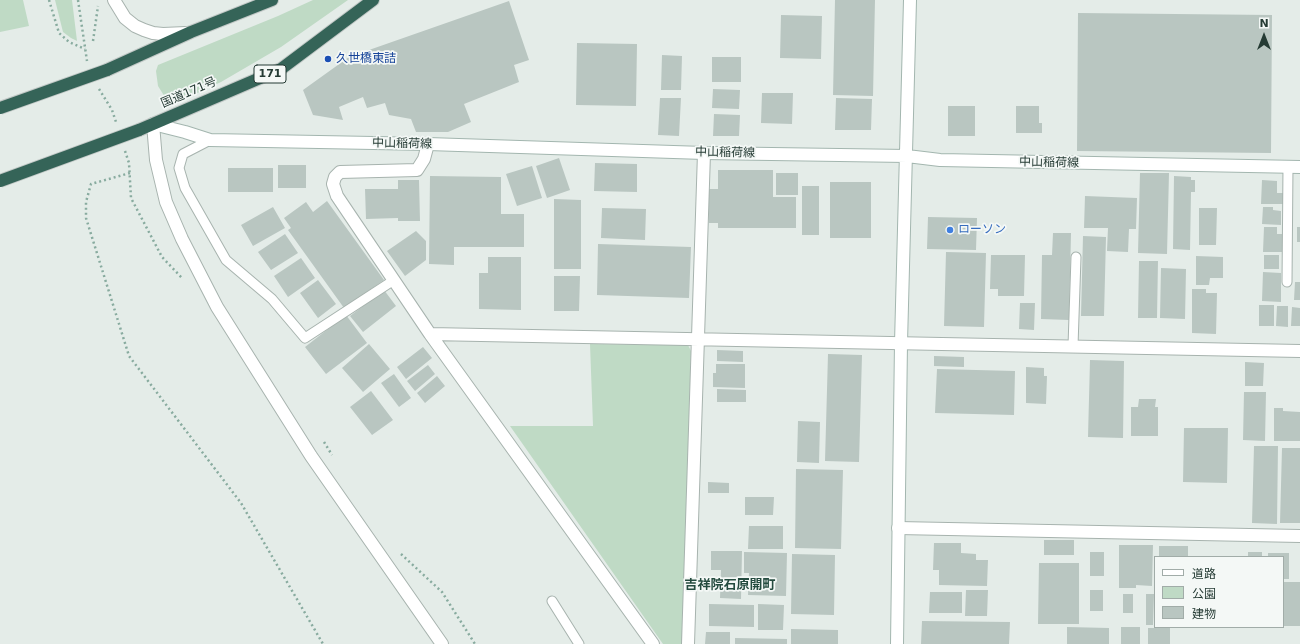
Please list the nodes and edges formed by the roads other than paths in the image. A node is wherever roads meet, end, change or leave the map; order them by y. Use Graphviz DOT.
graph roads {
  1 [pos="114,0"];
  2 [pos="272,0"];
  3 [pos="373,0"];
  4 [pos="910,0"];
  5 [pos="190,32"];
  6 [pos="0,108"];
  7 [pos="153,124"];
  8 [pos="210,140"];
  9 [pos="428,144"];
  10 [pos="704,153"];
  11 [pos="906,156"];
  12 [pos="1294,167"];
  13 [pos="0,180"];
  14 [pos="1076,257"];
  15 [pos="394,280"];
  16 [pos="1287,282"];
  17 [pos="430,334"];
  18 [pos="698,339"];
  19 [pos="901,343"];
  20 [pos="1073,346"];
  21 [pos="1300,351"];
  22 [pos="898,528"];
  23 [pos="1300,536"];
  24 [pos="552,601"];
  25 [pos="442,644"];
  26 [pos="579,644"];
  27 [pos="653,644"];
  28 [pos="688,644"];
  29 [pos="898,644"];
  1 -- 5 [label="street"];
  2 -- 5 [label="highway"];
  3 -- 7 [label="highway, 国道171号 / 171"];
  4 -- 11 [label="street"];
  5 -- 6 [label="highway, bridge"];
  7 -- 8 [label="street, 中山稲荷線"];
  7 -- 13 [label="highway, 国道171号 / 171, bridge"];
  7 -- 25 [label="street"];
  8 -- 9 [label="street, 中山稲荷線"];
  8 -- 15 [label="lane"];
  9 -- 10 [label="street, 中山稲荷線"];
  9 -- 15 [label="street"];
  10 -- 11 [label="street, 中山稲荷線"];
  10 -- 18 [label="street"];
  11 -- 12 [label="street, 中山稲荷線"];
  11 -- 19 [label="street"];
  12 -- 16 [label="lane"];
  14 -- 20 [label="lane"];
  15 -- 17 [label="street"];
  17 -- 18 [label="street"];
  17 -- 27 [label="street"];
  18 -- 19 [label="street"];
  18 -- 28 [label="street"];
  19 -- 20 [label="street"];
  19 -- 22 [label="street"];
  20 -- 21 [label="street"];
  22 -- 23 [label="street"];
  22 -- 29 [label="street"];
  24 -- 26 [label="lane"];
}
